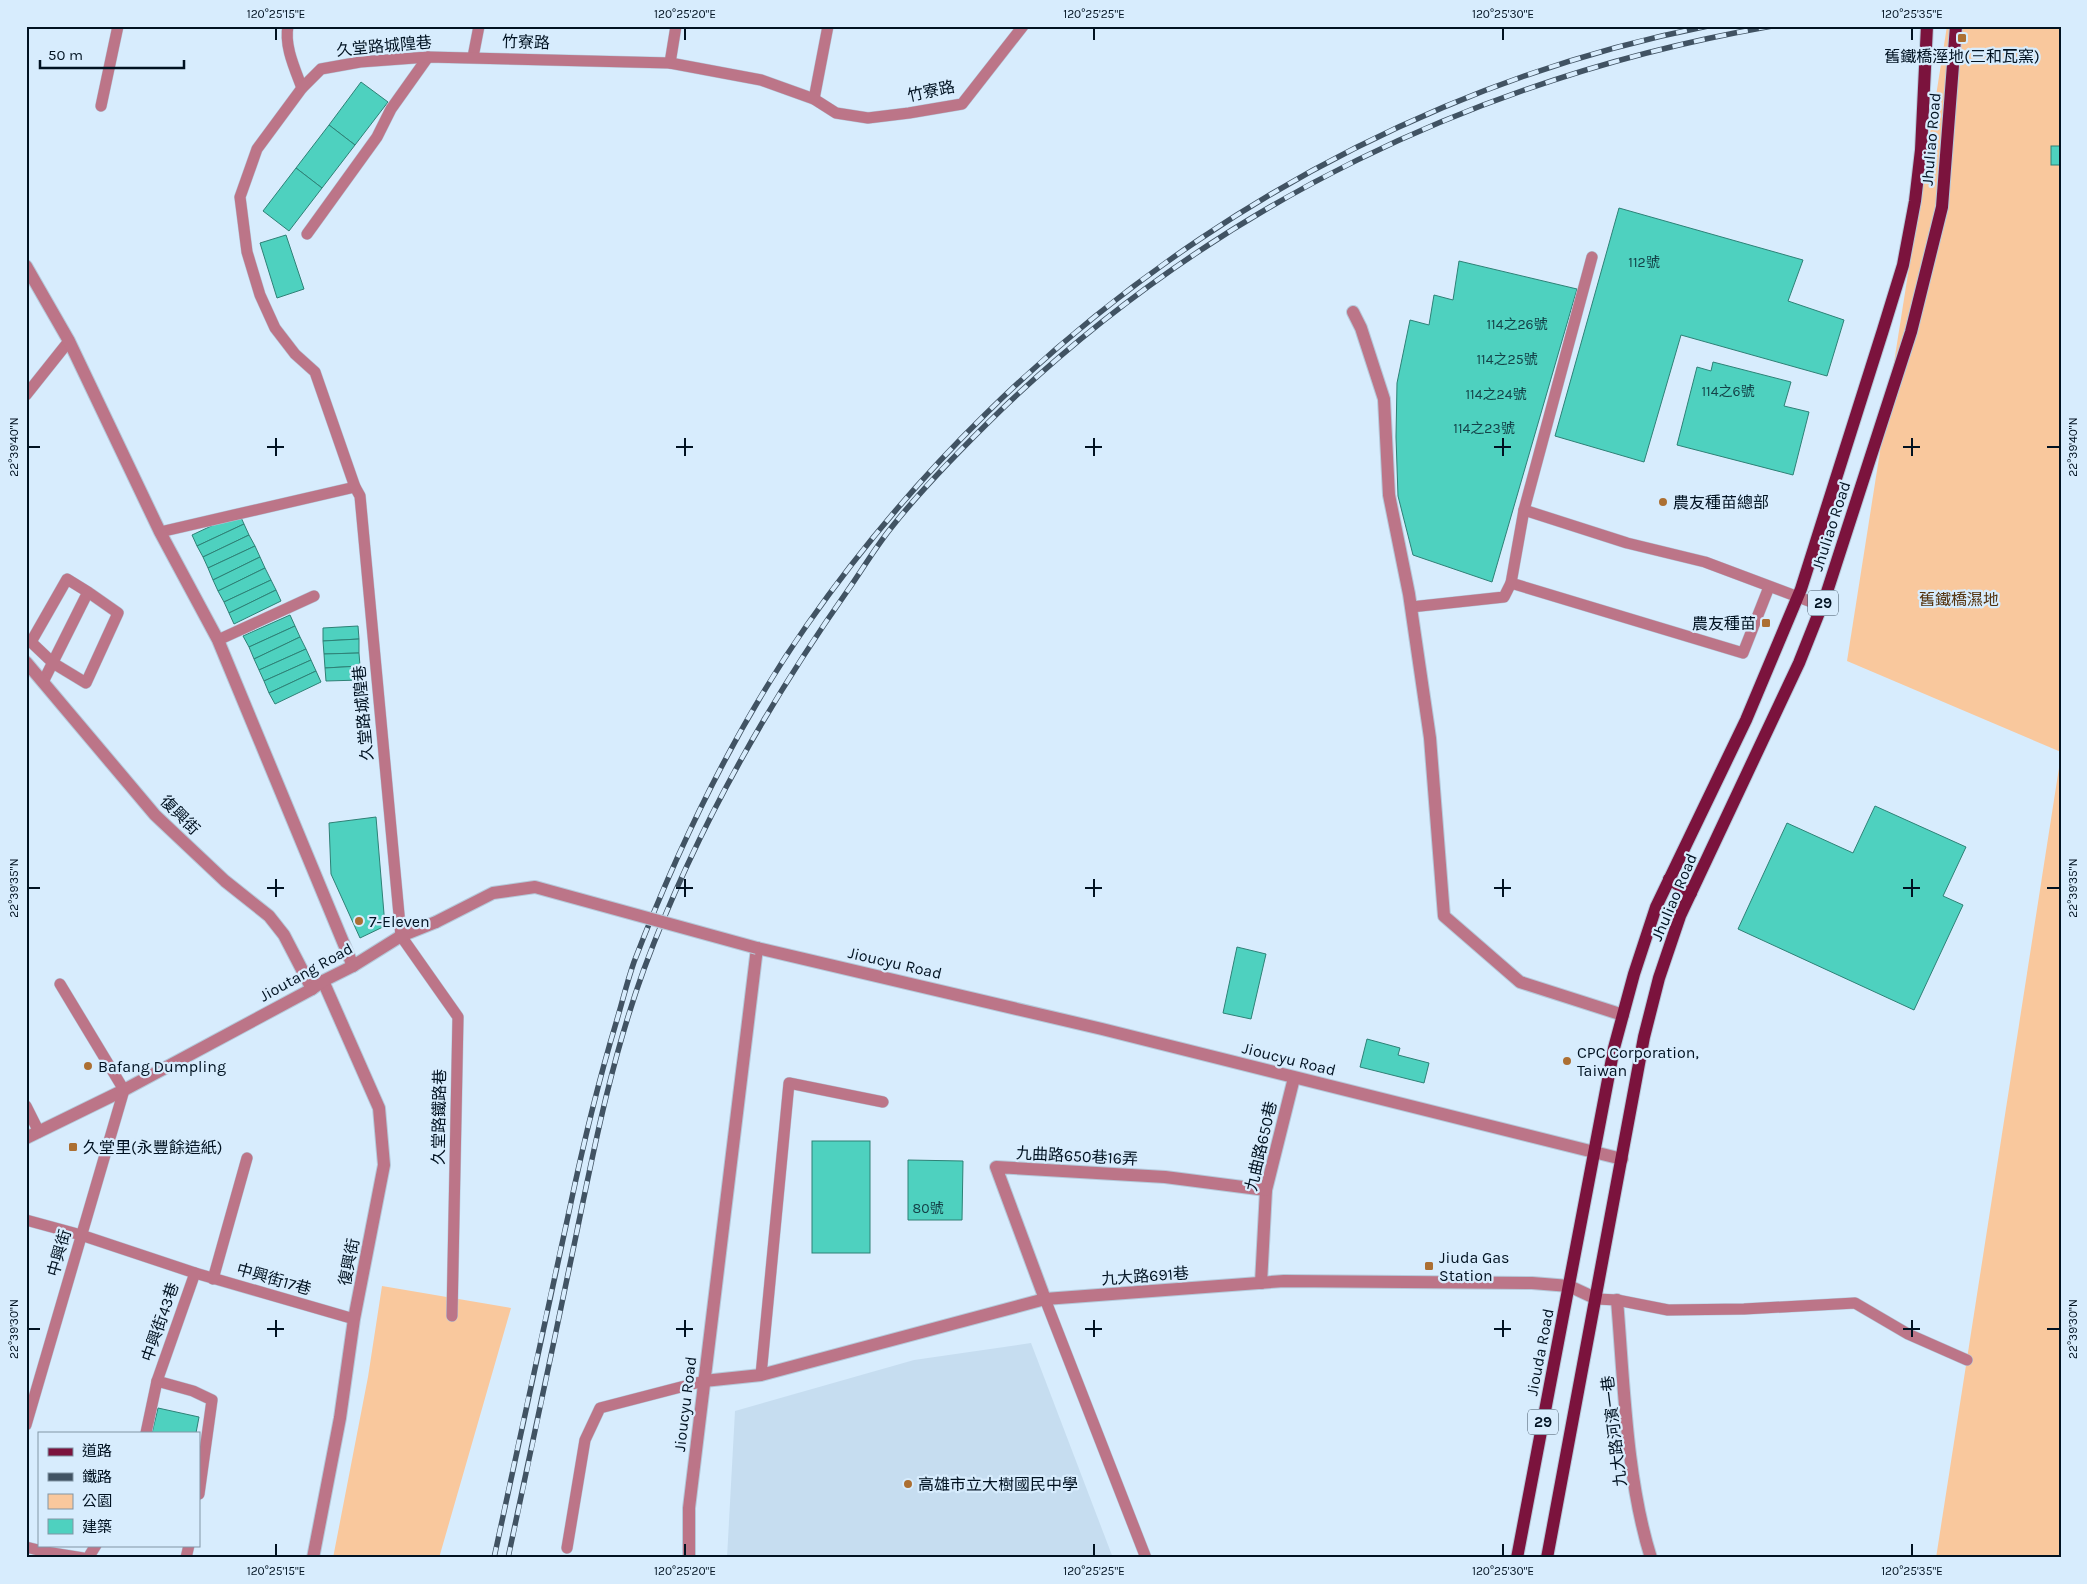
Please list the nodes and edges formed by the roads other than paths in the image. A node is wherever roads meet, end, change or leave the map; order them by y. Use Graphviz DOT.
graph roads {
  1 [pos="118,26"];
  2 [pos="288,26"];
  3 [pos="479,26"];
  4 [pos="676,26"];
  5 [pos="828,26"];
  6 [pos="1023,26"];
  7 [pos="1927,26"];
  8 [pos="1956,26"];
  9 [pos="428,57"];
  10 [pos="473,57"];
  11 [pos="670,63"];
  12 [pos="302,88"];
  13 [pos="814,99"];
  14 [pos="101,106"];
  15 [pos="307,234"];
  16 [pos="1592,257"];
  17 [pos="26,266"];
  18 [pos="1353,312"];
  19 [pos="69,341"];
  20 [pos="26,395"];
  21 [pos="355,487"];
  22 [pos="1524,510"];
  23 [pos="160,532"];
  24 [pos="1511,583"];
  25 [pos="1768,586"];
  26 [pos="88,592"];
  27 [pos="314,596"];
  28 [pos="1798,596"];
  29 [pos="1822,606"];
  30 [pos="1411,607"];
  31 [pos="218,640"];
  32 [pos="26,662"];
  33 [pos="53,663"];
  34 [pos="43,682"];
  35 [pos="1669,879"];
  36 [pos="1691,893"];
  37 [pos="401,936"];
  38 [pos="757,948"];
  39 [pos="353,966"];
  40 [pos="323,981"];
  41 [pos="60,984"];
  42 [pos="312,988"];
  43 [pos="1623,1014"];
  44 [pos="1294,1078"];
  45 [pos="124,1090"];
  46 [pos="883,1102"];
  47 [pos="26,1106"];
  48 [pos="39,1132"];
  49 [pos="26,1138"];
  50 [pos="1593,1153"];
  51 [pos="247,1158"];
  52 [pos="1622,1159"];
  53 [pos="1266,1190"];
  54 [pos="26,1220"];
  55 [pos="81,1235"];
  56 [pos="195,1273"];
  57 [pos="214,1278"];
  58 [pos="1261,1283"];
  59 [pos="1570,1286"];
  60 [pos="1597,1299"];
  61 [pos="1045,1300"];
  62 [pos="1618,1300"];
  63 [pos="452,1316"];
  64 [pos="354,1319"];
  65 [pos="1967,1360"];
  66 [pos="761,1375"];
  67 [pos="157,1381"];
  68 [pos="704,1381"];
  69 [pos="26,1425"];
  70 [pos="146,1432"];
  71 [pos="200,1487"];
  72 [pos="95,1546"];
  73 [pos="26,1547"];
  74 [pos="566,1548"];
  75 [pos="83,1558"];
  76 [pos="88,1558"];
  77 [pos="313,1558"];
  78 [pos="689,1558"];
  79 [pos="1146,1558"];
  80 [pos="1518,1558"];
  81 [pos="1547,1558"];
  82 [pos="1651,1558"];
  1 -- 14 [label="lane"];
  2 -- 12 [label="lane"];
  3 -- 10 [label="lane, 竹寮路"];
  4 -- 11 [label="lane"];
  5 -- 13 [label="lane"];
  6 -- 13 [label="lane, 竹寮路"];
  7 -- 28 [label="main road, Jhuliao Road / 29"];
  8 -- 29 [label="main road, Jhuliao Road / 29"];
  9 -- 10 [label="lane, 久堂路城隍巷"];
  9 -- 12 [label="lane, 久堂路城隍巷"];
  9 -- 15 [label="lane"];
  10 -- 11 [label="lane, 竹寮路"];
  11 -- 13 [label="lane, 竹寮路"];
  12 -- 21 [label="lane, 久堂路城隍巷"];
  16 -- 22 [label="lane"];
  17 -- 19 [label="street"];
  18 -- 30 [label="street"];
  19 -- 20 [label="lane"];
  19 -- 23 [label="street"];
  21 -- 23 [label="lane"];
  21 -- 37 [label="lane, 久堂路城隍巷"];
  22 -- 24 [label="lane"];
  22 -- 25 [label="lane"];
  23 -- 31 [label="street"];
  24 -- 25 [label="lane"];
  24 -- 30 [label="lane"];
  25 -- 28 [label="lane"];
  26 -- 33 [label="lane"];
  26 -- 33 [label="lane"];
  26 -- 33 [label="lane"];
  27 -- 31 [label="lane"];
  28 -- 29 [label="lane"];
  28 -- 35 [label="main road, Jhuliao Road / 29"];
  29 -- 36 [label="main road, Jhuliao Road / 29"];
  30 -- 43 [label="street"];
  31 -- 39 [label="street"];
  32 -- 34 [label="street, 復興街"];
  33 -- 34 [label="lane"];
  34 -- 42 [label="street, 復興街"];
  35 -- 36 [label="main road"];
  35 -- 43 [label="main road, Jhuliao Road / 29"];
  36 -- 52 [label="main road, Jhuliao Road / 29"];
  37 -- 38 [label="street, Jioutang Road, bridge"];
  37 -- 39 [label="street, Jioutang Road"];
  37 -- 63 [label="lane, 久堂路鐵路巷"];
  38 -- 44 [label="street, Jioucyu Road"];
  38 -- 68 [label="street, Jioucyu Road"];
  39 -- 40 [label="street, Jioutang Road"];
  40 -- 42 [label="street, Jioutang Road"];
  40 -- 64 [label="street, 復興街"];
  41 -- 45 [label="lane"];
  42 -- 45 [label="street, Jioutang Road"];
  43 -- 50 [label="main road, Jhuliao Road / 29"];
  44 -- 50 [label="street, Jioucyu Road"];
  44 -- 53 [label="street, 九曲路650巷"];
  45 -- 48 [label="street, Jioutang Road"];
  45 -- 55 [label="lane, 中興街"];
  46 -- 66 [label="lane"];
  47 -- 48 [label="lane"];
  48 -- 49 [label="street, Jioutang Road"];
  50 -- 52 [label="street, Jioucyu Road"];
  50 -- 59 [label="main road, Jiouda Road / 29"];
  51 -- 57 [label="lane, 中興街17巷"];
  52 -- 60 [label="main road, 29"];
  53 -- 58 [label="street, 九曲路650巷"];
  53 -- 61 [label="street, 九曲路650巷16弄"];
  54 -- 55 [label="lane, 中興街17巷"];
  55 -- 56 [label="lane, 中興街17巷"];
  55 -- 69 [label="lane, 中興街"];
  56 -- 57 [label="lane, 中興街17巷"];
  56 -- 67 [label="lane, 中興街43巷"];
  57 -- 64 [label="lane, 中興街17巷"];
  58 -- 59 [label="street, 九大路691巷"];
  58 -- 61 [label="street, 九大路691巷"];
  59 -- 60 [label="street, 九大路691巷"];
  59 -- 80 [label="main road, Jiouda Road / 29"];
  60 -- 62 [label="lane"];
  60 -- 81 [label="main road, 29"];
  61 -- 66 [label="street, 九大路691巷"];
  61 -- 79 [label="lane"];
  62 -- 65 [label="lane"];
  62 -- 82 [label="street, 九大路河濱一巷"];
  64 -- 77 [label="street, 復興街"];
  66 -- 68 [label="street, 九大路691巷"];
  67 -- 70 [label="lane, 中興街43巷"];
  67 -- 71 [label="lane, 中興街43巷"];
  68 -- 74 [label="lane"];
  68 -- 78 [label="street, Jioucyu Road"];
  72 -- 76 [label="lane"];
  73 -- 75 [label="lane"];
}
